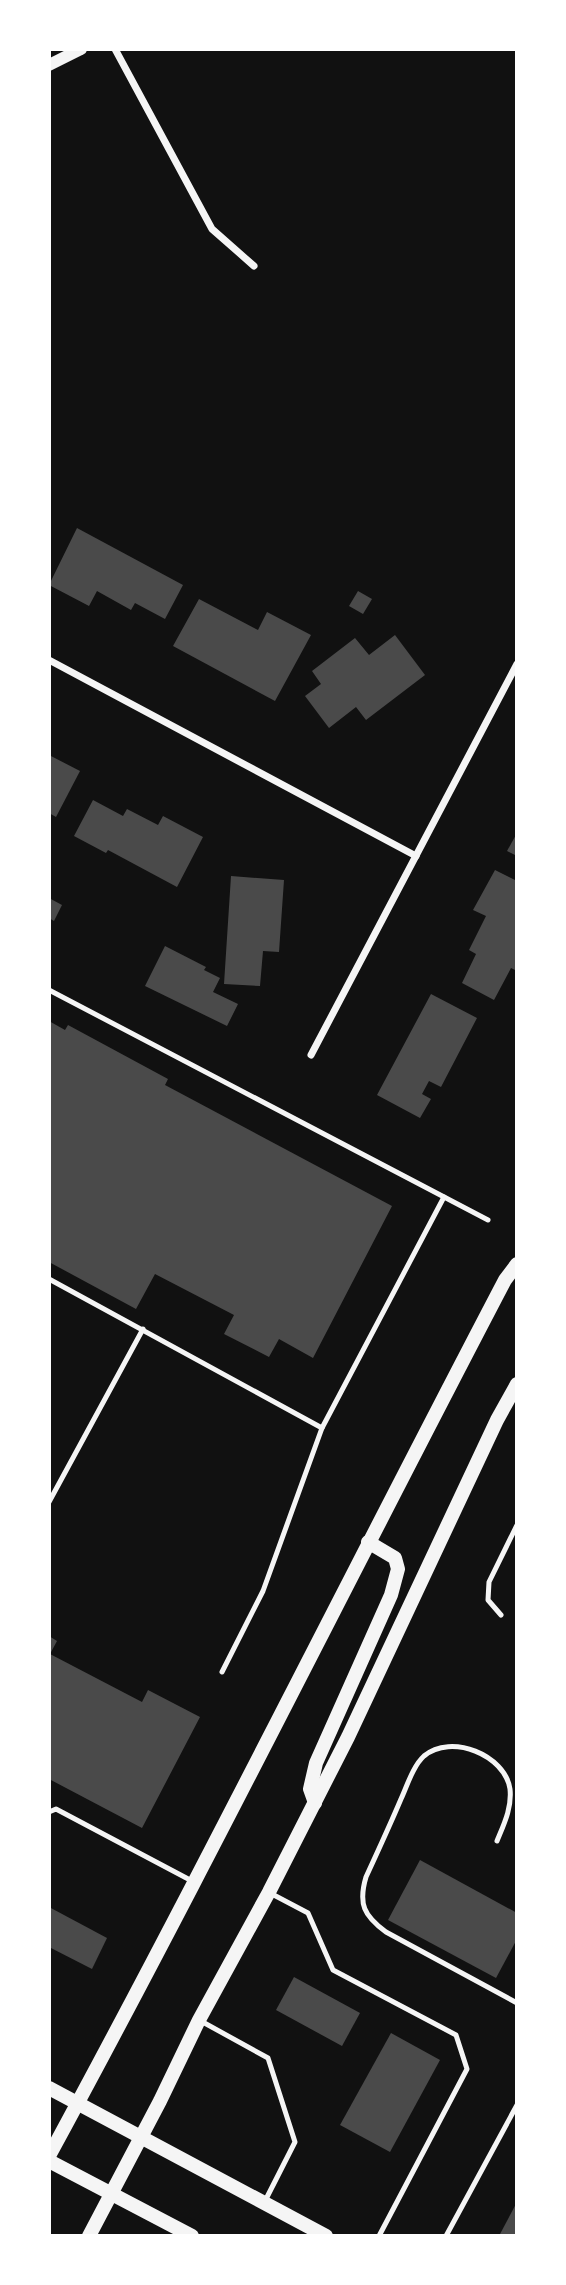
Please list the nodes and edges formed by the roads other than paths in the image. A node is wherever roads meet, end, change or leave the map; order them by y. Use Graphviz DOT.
graph roads {
  1 [pos="81,49"];
  2 [pos="115,49"];
  3 [pos="49,65"];
  4 [pos="254,265"];
  5 [pos="49,660"];
  6 [pos="517,664"];
  7 [pos="416,856"];
  8 [pos="49,990"];
  9 [pos="311,1055"];
  10 [pos="444,1197"];
  11 [pos="488,1220"];
  12 [pos="517,1264"];
  13 [pos="49,1279"];
  14 [pos="143,1329"];
  15 [pos="517,1384"];
  16 [pos="322,1428"];
  17 [pos="49,1502"];
  18 [pos="517,1525"];
  19 [pos="368,1542"];
  20 [pos="501,1615"];
  21 [pos="222,1672"];
  22 [pos="315,1803"];
  23 [pos="49,1812"];
  24 [pos="497,1841"];
  25 [pos="193,1882"];
  26 [pos="269,1892"];
  27 [pos="517,2003"];
  28 [pos="199,2020"];
  29 [pos="49,2088"];
  30 [pos="78,2103"];
  31 [pos="517,2105"];
  32 [pos="142,2136"];
  33 [pos="49,2156"];
  34 [pos="49,2161"];
  35 [pos="111,2194"];
  36 [pos="264,2203"];
  37 [pos="89,2236"];
  38 [pos="192,2236"];
  39 [pos="326,2236"];
  40 [pos="379,2236"];
  41 [pos="446,2236"];
  1 -- 3 [label="street"];
  2 -- 4 [label="street"];
  5 -- 7 [label="street"];
  6 -- 7 [label="street"];
  7 -- 9 [label="street"];
  8 -- 10 [label="lane"];
  10 -- 11 [label="lane"];
  10 -- 16 [label="lane"];
  12 -- 19 [label="main road"];
  13 -- 14 [label="lane"];
  14 -- 16 [label="lane"];
  14 -- 17 [label="lane"];
  15 -- 22 [label="main road"];
  16 -- 21 [label="lane"];
  18 -- 20 [label="lane"];
  19 -- 22 [label="main road"];
  19 -- 25 [label="main road"];
  22 -- 26 [label="main road"];
  23 -- 25 [label="lane"];
  24 -- 27 [label="lane"];
  25 -- 30 [label="main road"];
  26 -- 28 [label="main road"];
  26 -- 40 [label="lane"];
  28 -- 32 [label="main road"];
  28 -- 36 [label="lane"];
  29 -- 30 [label="main road"];
  30 -- 32 [label="main road"];
  30 -- 33 [label="main road"];
  31 -- 41 [label="lane"];
  32 -- 35 [label="main road"];
  32 -- 36 [label="main road"];
  34 -- 35 [label="main road"];
  35 -- 37 [label="main road"];
  35 -- 38 [label="main road"];
  36 -- 39 [label="main road"];
}
